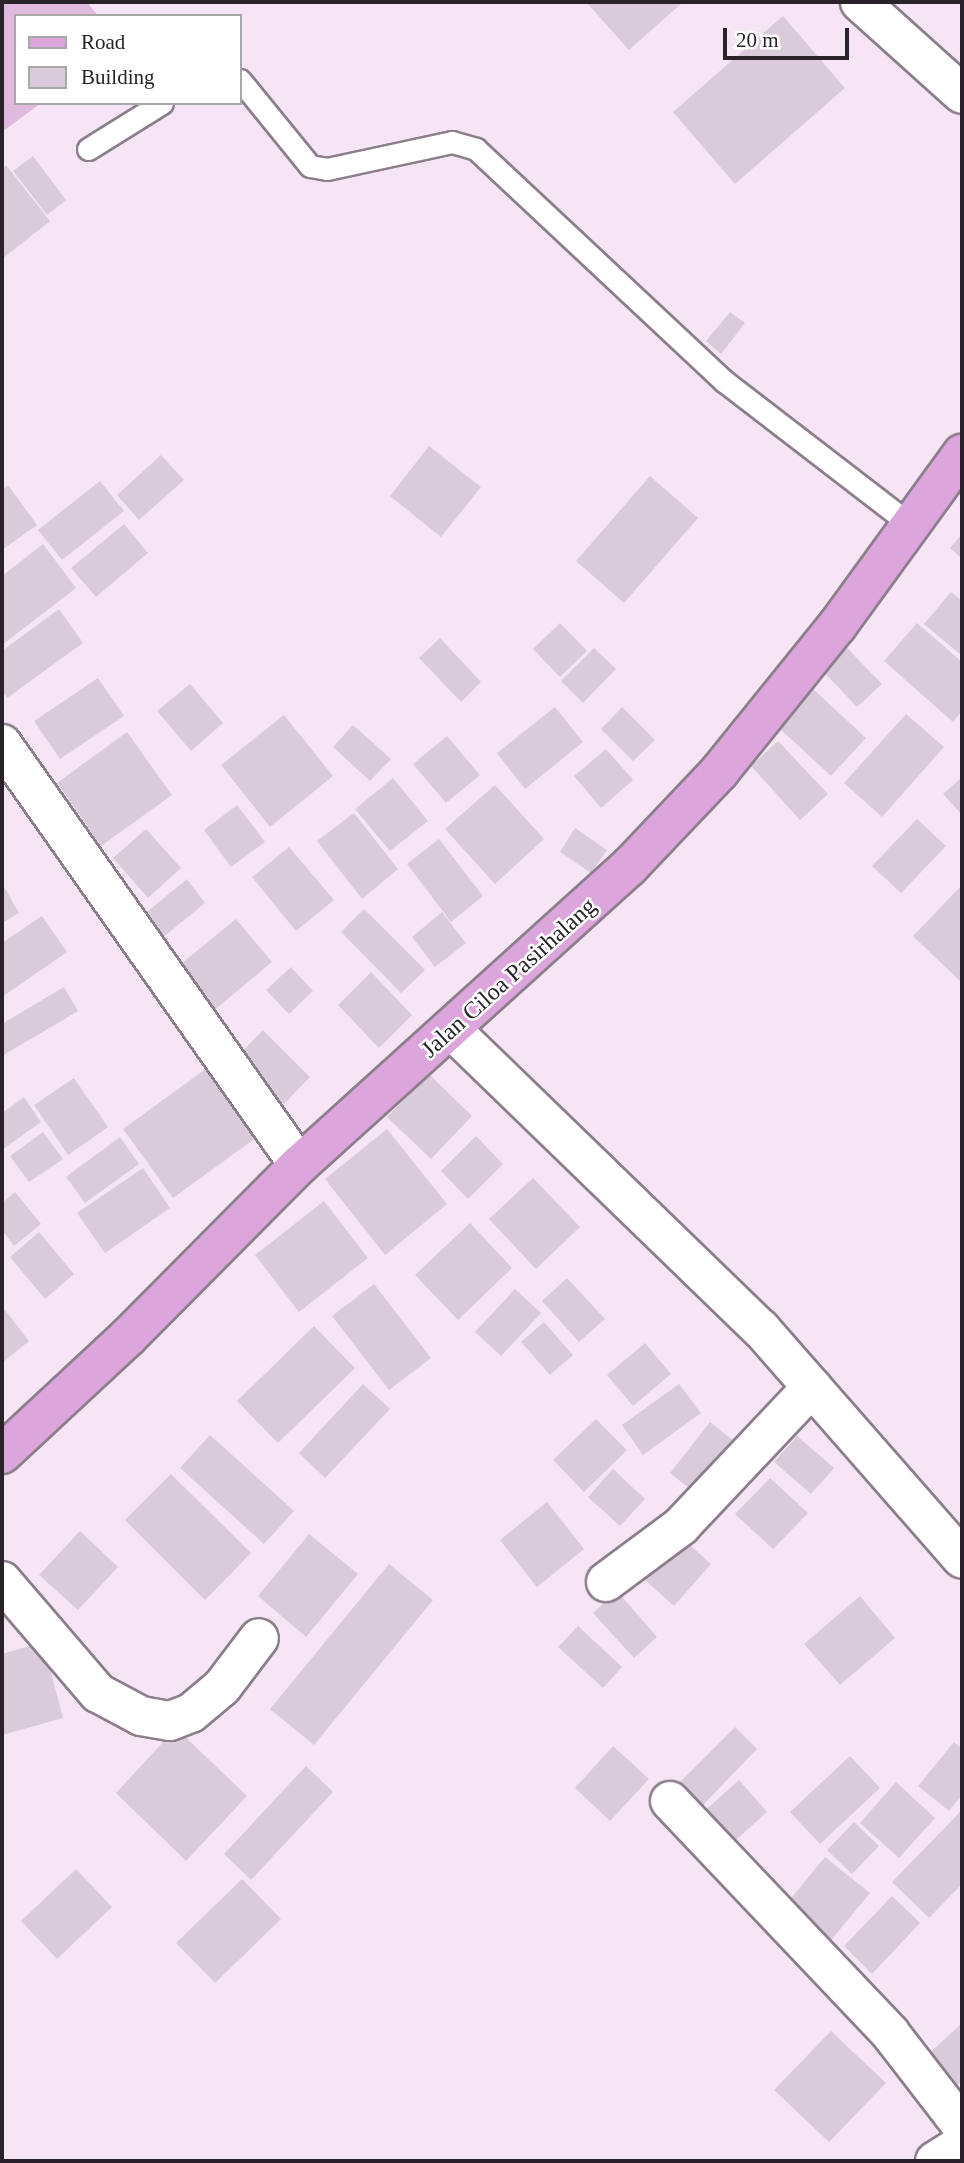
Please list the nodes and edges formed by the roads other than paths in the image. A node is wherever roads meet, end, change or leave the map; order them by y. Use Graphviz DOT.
graph roads {
  1 [pos="860,2"];
  2 [pos="242,82"];
  3 [pos="962,93"];
  4 [pos="159,105"];
  5 [pos="88,149"];
  6 [pos="962,454"];
  7 [pos="911,525"];
  8 [pos="2,744"];
  9 [pos="453,1031"];
  10 [pos="299,1165"];
  11 [pos="811,1387"];
  12 [pos="3,1450"];
  13 [pos="958,1548"];
  14 [pos="2,1581"];
  15 [pos="606,1582"];
  16 [pos="259,1638"];
  17 [pos="670,1801"];
  18 [pos="962,2126"];
  19 [pos="962,2144"];
  20 [pos="935,2161"];
  1 -- 3 [label="street"];
  2 -- 7 [label="lane"];
  4 -- 5 [label="lane"];
  6 -- 7 [label="main road, Jalan Ciloa Pasirhalang"];
  7 -- 9 [label="main road, Jalan Ciloa Pasirhalang"];
  8 -- 10 [label="street"];
  9 -- 10 [label="main road, Jalan Ciloa Pasirhalang"];
  9 -- 11 [label="street"];
  10 -- 12 [label="main road, Jalan Ciloa Pasirhalang"];
  11 -- 13 [label="street"];
  11 -- 15 [label="street"];
  14 -- 16 [label="street"];
  17 -- 18 [label="street"];
  19 -- 20 [label="street"];
}
